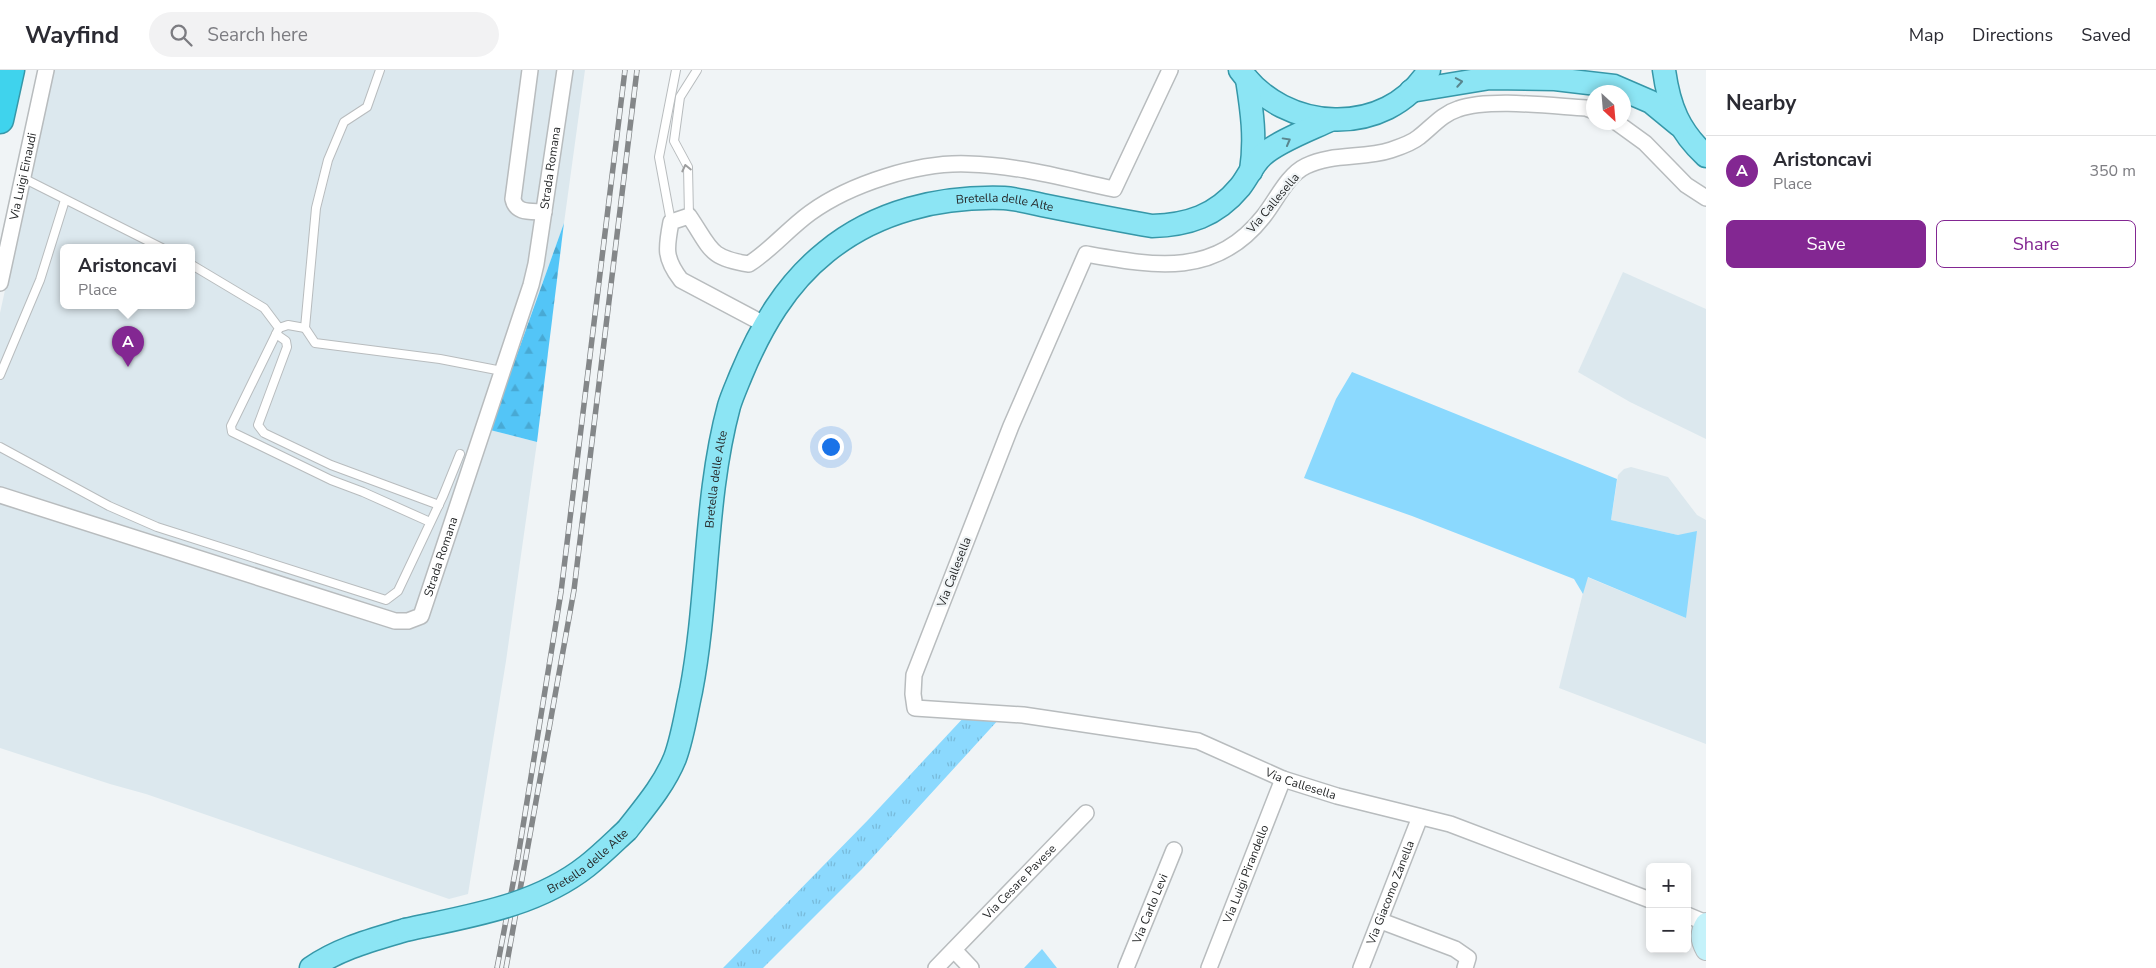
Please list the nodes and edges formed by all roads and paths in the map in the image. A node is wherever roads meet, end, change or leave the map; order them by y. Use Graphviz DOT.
graph roads {
  1 [pos="11,70"];
  2 [pos="46,70"];
  3 [pos="380,70"];
  4 [pos="530,70"];
  5 [pos="565,70"];
  6 [pos="676,70"];
  7 [pos="697,70"];
  8 [pos="1170,70"];
  9 [pos="1429,70"];
  10 [pos="1665,74"];
  11 [pos="1243,75"];
  12 [pos="1411,91"];
  13 [pos="1586,108"];
  14 [pos="0,120"];
  15 [pos="1330,120"];
  16 [pos="1679,124"];
  17 [pos="1627,130"];
  18 [pos="1706,156"];
  19 [pos="1250,171"];
  20 [pos="23,178"];
  21 [pos="1706,198"];
  22 [pos="65,200"];
  23 [pos="544,212"];
  24 [pos="688,216"];
  25 [pos="671,222"];
  26 [pos="154,244"];
  27 [pos="195,267"];
  28 [pos="0,284"];
  29 [pos="764,324"];
  30 [pos="305,328"];
  31 [pos="278,331"];
  32 [pos="502,371"];
  33 [pos="0,375"];
  34 [pos="0,447"];
  35 [pos="460,454"];
  36 [pos="0,494"];
  37 [pos="439,504"];
  38 [pos="430,522"];
  39 [pos="1283,779"];
  40 [pos="1086,813"];
  41 [pos="1420,817"];
  42 [pos="1174,850"];
  43 [pos="1646,898"];
  44 [pos="1691,917"];
  45 [pos="1381,921"];
  46 [pos="1706,923"];
  47 [pos="954,950"];
  48 [pos="1706,950"];
  49 [pos="311,968"];
  50 [pos="936,968"];
  51 [pos="971,968"];
  52 [pos="1126,968"];
  53 [pos="1209,968"];
  54 [pos="1361,968"];
  55 [pos="1465,968"];
  1 -- 14 [label="highway"];
  2 -- 20 [label="street, Via Luigi Einaudi"];
  3 -- 30 [label="lane"];
  4 -- 23 [label="street"];
  5 -- 23 [label="street, Strada Romana"];
  6 -- 25 [label="lane"];
  24 -- 7 [label="lane, one-way"];
  8 -- 24 [label="street"];
  9 -- 12 [label="main road"];
  10 -- 16 [label="main road"];
  11 -- 15 [label="main road"];
  11 -- 19 [label="main road, Bretella delle Alte"];
  12 -- 15 [label="main road"];
  12 -- 16 [label="main road, one-way"];
  13 -- 39 [label="street, Via Callesella"];
  19 -- 15 [label="main road, Bretella delle Alte, one-way"];
  16 -- 18 [label="main road"];
  17 -- 21 [label="street"];
  19 -- 29 [label="main road, Bretella delle Alte"];
  20 -- 22 [label="lane"];
  20 -- 28 [label="street, Via Luigi Einaudi"];
  22 -- 26 [label="lane"];
  22 -- 33 [label="lane"];
  23 -- 32 [label="street, Strada Romana"];
  24 -- 25 [label="street"];
  25 -- 29 [label="street"];
  27 -- 31 [label="lane"];
  29 -- 49 [label="main road, Bretella delle Alte, bridge"];
  30 -- 31 [label="lane"];
  30 -- 32 [label="lane"];
  31 -- 37 [label="lane"];
  31 -- 38 [label="lane"];
  32 -- 36 [label="street, Strada Romana"];
  34 -- 38 [label="lane"];
  35 -- 37 [label="lane"];
  37 -- 38 [label="lane"];
  39 -- 41 [label="street, Via Callesella"];
  39 -- 53 [label="street, Via Luigi Pirandello"];
  40 -- 47 [label="street, Via Cesare Pavese"];
  41 -- 43 [label="street, Via Callesella"];
  41 -- 45 [label="street, Via Giacomo Zanella"];
  42 -- 52 [label="street, Via Carlo Levi"];
  44 -- 46 [label="street"];
  45 -- 54 [label="street, Via Giacomo Zanella"];
  45 -- 55 [label="street"];
  46 -- 48 [label="main road"];
  47 -- 50 [label="street, Via Cesare Pavese"];
  47 -- 51 [label="street"];
}
